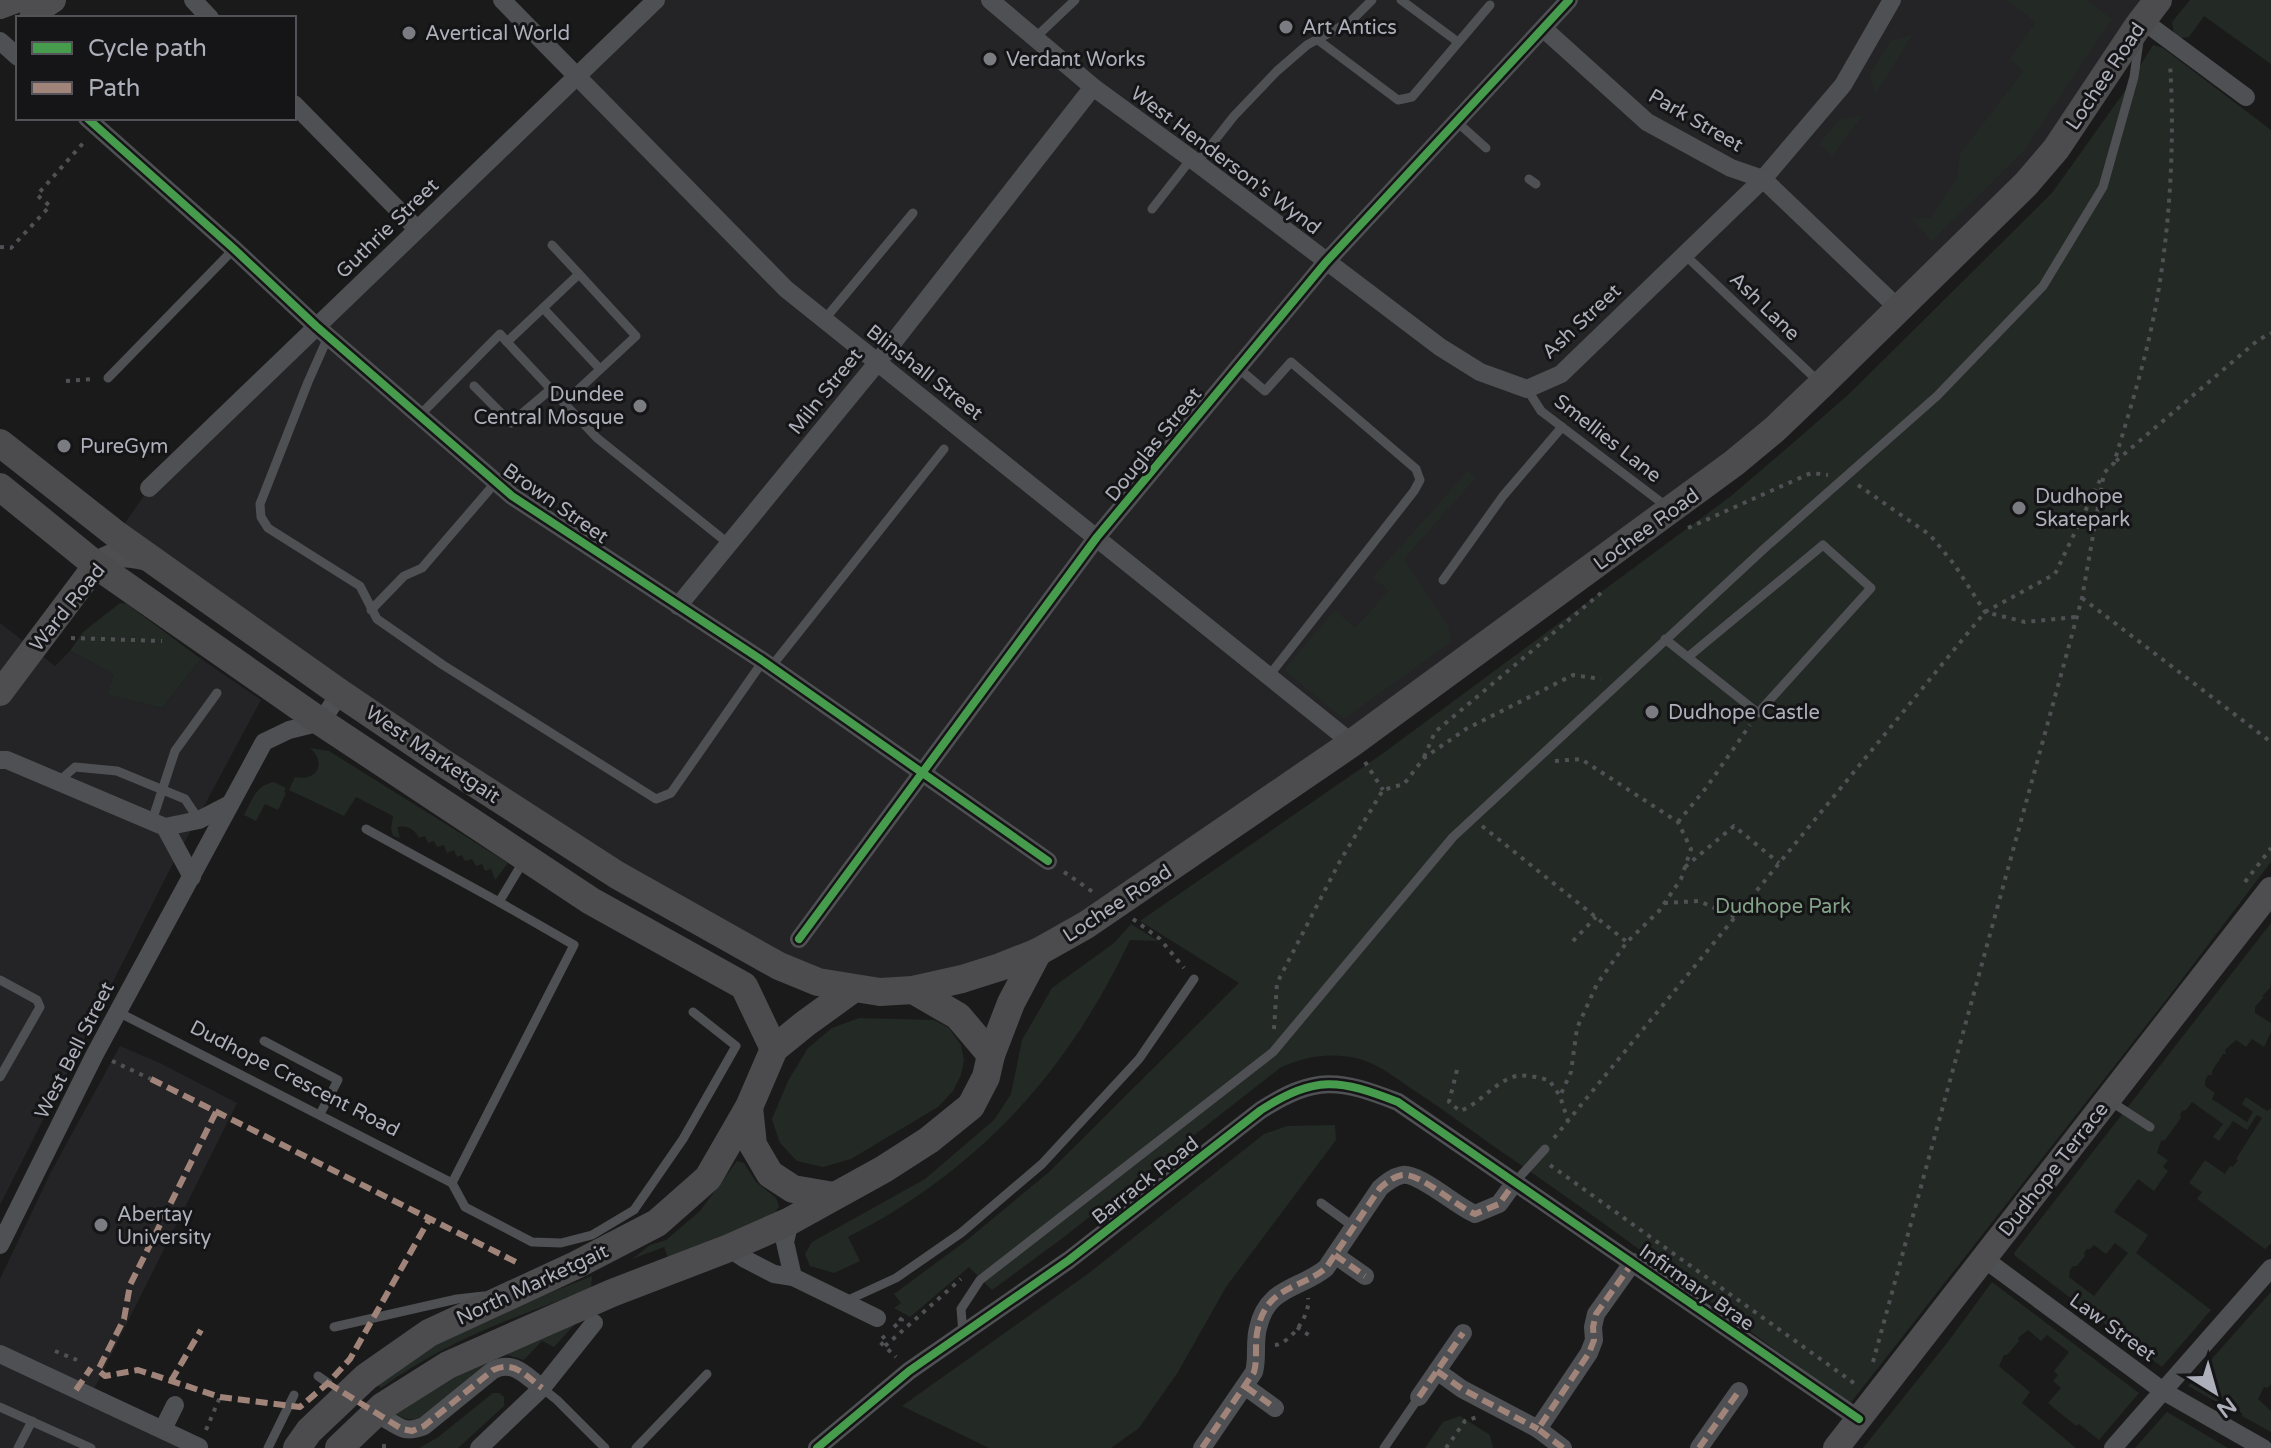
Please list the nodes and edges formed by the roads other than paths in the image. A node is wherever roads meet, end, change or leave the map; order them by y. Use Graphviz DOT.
graph roads {
  1 [pos="16,0"];
  2 [pos="53,0"];
  3 [pos="193,0"];
  4 [pos="502,0"];
  5 [pos="656,0"];
  6 [pos="990,0"];
  7 [pos="1075,0"];
  8 [pos="1372,0"];
  9 [pos="1401,0"];
  10 [pos="1569,0"];
  11 [pos="1892,0"];
  12 [pos="1490,5"];
  13 [pos="0,6"];
  14 [pos="2150,10"];
  15 [pos="33,16"];
  16 [pos="208,16"];
  17 [pos="1544,29"];
  18 [pos="1035,38"];
  19 [pos="1318,40"];
  20 [pos="0,41"];
  21 [pos="1458,42"];
  22 [pos="16,55"];
  23 [pos="576,76"];
  24 [pos="1093,87"];
  25 [pos="2246,97"];
  26 [pos="296,106"];
  27 [pos="1457,122"];
  28 [pos="92,123"];
  29 [pos="1486,148"];
  30 [pos="1194,161"];
  31 [pos="1763,179"];
  32 [pos="1152,209"];
  33 [pos="913,213"];
  34 [pos="417,229"];
  35 [pos="552,245"];
  36 [pos="234,249"];
  37 [pos="1684,254"];
  38 [pos="1326,262"];
  39 [pos="579,274"];
  40 [pos="543,308"];
  41 [pos="1899,309"];
  42 [pos="824,320"];
  43 [pos="322,332"];
  44 [pos="507,342"];
  45 [pos="877,363"];
  46 [pos="1237,367"];
  47 [pos="600,369"];
  48 [pos="108,378"];
  49 [pos="1822,384"];
  50 [pos="474,386"];
  51 [pos="551,389"];
  52 [pos="1527,389"];
  53 [pos="564,403"];
  54 [pos="419,416"];
  55 [pos="1562,427"];
  56 [pos="0,443"];
  57 [pos="944,449"];
  58 [pos="496,482"];
  59 [pos="0,487"];
  60 [pos="149,488"];
  61 [pos="1671,511"];
  62 [pos="1097,537"];
  63 [pos="729,544"];
  64 [pos="152,559"];
  65 [pos="96,565"];
  66 [pos="1443,580"];
  67 [pos="678,606"];
  68 [pos="371,610"];
  69 [pos="1665,639"];
  70 [pos="1688,657"];
  71 [pos="767,664"];
  72 [pos="1268,677"];
  73 [pos="0,693"];
  74 [pos="217,693"];
  75 [pos="340,693"];
  76 [pos="321,722"];
  77 [pos="1352,743"];
  78 [pos="2,757"];
  79 [pos="922,773"];
  80 [pos="58,782"];
  81 [pos="162,789"];
  82 [pos="230,804"];
  83 [pos="199,820"];
  84 [pos="158,824"];
  85 [pos="366,829"];
  86 [pos="526,857"];
  87 [pos="1048,861"];
  88 [pos="192,877"];
  89 [pos="2271,890"];
  90 [pos="499,902"];
  91 [pos="799,939"];
  92 [pos="1038,952"];
  93 [pos="1194,979"];
  94 [pos="0,980"];
  95 [pos="853,989"];
  96 [pos="913,990"];
  97 [pos="118,1012"];
  98 [pos="693,1012"];
  99 [pos="264,1041"];
  100 [pos="774,1049"];
  101 [pos="991,1055"];
  102 [pos="0,1077"];
  103 [pos="2108,1099"];
  104 [pos="749,1107"];
  105 [pos="320,1114"];
  106 [pos="2150,1127"];
  107 [pos="1542,1153"];
  108 [pos="1515,1182"];
  109 [pos="452,1183"];
  110 [pos="834,1196"];
  111 [pos="1321,1203"];
  112 [pos="790,1221"];
  113 [pos="1354,1227"];
  114 [pos="0,1245"];
  115 [pos="729,1248"];
  116 [pos="1335,1255"];
  117 [pos="1983,1258"];
  118 [pos="1633,1262"];
  119 [pos="2271,1268"];
  120 [pos="1365,1276"];
  121 [pos="793,1277"];
  122 [pos="516,1292"];
  123 [pos="845,1302"];
  124 [pos="877,1318"];
  125 [pos="594,1323"];
  126 [pos="334,1327"];
  127 [pos="963,1333"];
  128 [pos="1463,1333"];
  129 [pos="0,1354"];
  130 [pos="1437,1371"];
  131 [pos="707,1374"];
  132 [pos="318,1376"];
  133 [pos="328,1383"];
  134 [pos="1246,1387"];
  135 [pos="542,1388"];
  136 [pos="1739,1391"];
  137 [pos="2163,1391"];
  138 [pos="294,1395"];
  139 [pos="1419,1397"];
  140 [pos="175,1405"];
  141 [pos="0,1407"];
  142 [pos="1275,1408"];
  143 [pos="386,1419"];
  144 [pos="1859,1419"];
  145 [pos="32,1421"];
  146 [pos="163,1429"];
  147 [pos="1538,1429"];
  148 [pos="342,1446"];
  149 [pos="199,1447"];
  150 [pos="18,1448"];
  151 [pos="91,1448"];
  152 [pos="268,1448"];
  153 [pos="297,1448"];
  154 [pos="479,1448"];
  155 [pos="605,1448"];
  156 [pos="636,1448"];
  157 [pos="817,1448"];
  158 [pos="1202,1448"];
  159 [pos="1384,1448"];
  160 [pos="1563,1448"];
  161 [pos="1699,1448"];
  162 [pos="1836,1448"];
  163 [pos="2113,1448"];
  164 [pos="2263,1448"];
  1 -- 13 [label="street"];
  2 -- 15 [label="street"];
  3 -- 16 [label="street"];
  4 -- 23 [label="street, Blinshall Street"];
  5 -- 23 [label="street, Guthrie Street"];
  6 -- 18 [label="street, West Henderson's Wynd"];
  7 -- 18 [label="lane"];
  8 -- 19 [label="lane"];
  9 -- 21 [label="lane"];
  10 -- 17 [label="street, Douglas Street"];
  11 -- 31 [label="street, Ash Street"];
  12 -- 21 [label="lane"];
  14 -- 25 [label="street"];
  14 -- 41 [label="main road, Lochee Road"];
  14 -- 69 [label="lane"];
  17 -- 27 [label="street, Douglas Street"];
  17 -- 31 [label="street, Park Street"];
  18 -- 24 [label="street, West Henderson's Wynd"];
  19 -- 21 [label="lane"];
  19 -- 30 [label="lane"];
  20 -- 22 [label="street"];
  23 -- 34 [label="street, Guthrie Street"];
  23 -- 42 [label="street, Blinshall Street"];
  24 -- 30 [label="street, West Henderson's Wynd"];
  24 -- 45 [label="street, Miln Street"];
  26 -- 34 [label="street"];
  27 -- 29 [label="lane"];
  27 -- 38 [label="street, Douglas Street"];
  28 -- 36 [label="street, Brown Street"];
  30 -- 32 [label="lane"];
  30 -- 38 [label="street, West Henderson's Wynd"];
  31 -- 37 [label="street, Ash Street"];
  31 -- 41 [label="street, Park Street"];
  33 -- 42 [label="lane"];
  34 -- 43 [label="street, Guthrie Street"];
  35 -- 39 [label="lane"];
  36 -- 43 [label="street, Brown Street"];
  36 -- 48 [label="lane"];
  37 -- 49 [label="lane, Ash Lane"];
  37 -- 52 [label="street, Ash Street"];
  38 -- 46 [label="street, Douglas Street"];
  38 -- 52 [label="street"];
  39 -- 40 [label="lane"];
  39 -- 47 [label="lane"];
  40 -- 44 [label="lane"];
  40 -- 47 [label="lane"];
  41 -- 49 [label="main road, Lochee Road"];
  42 -- 45 [label="street, Blinshall Street"];
  43 -- 54 [label="street, Brown Street"];
  43 -- 60 [label="street, Guthrie Street"];
  43 -- 68 [label="lane"];
  44 -- 51 [label="lane"];
  44 -- 54 [label="lane"];
  45 -- 62 [label="street, Blinshall Street"];
  45 -- 63 [label="street, Miln Street"];
  46 -- 62 [label="street, Douglas Street"];
  46 -- 72 [label="lane"];
  47 -- 53 [label="lane"];
  49 -- 61 [label="main road, Lochee Road"];
  50 -- 51 [label="lane"];
  51 -- 53 [label="lane"];
  52 -- 55 [label="lane, Smellies Lane"];
  53 -- 63 [label="lane"];
  54 -- 58 [label="street, Brown Street"];
  55 -- 61 [label="lane, Smellies Lane"];
  55 -- 66 [label="lane"];
  56 -- 64 [label="main road, West Marketgait"];
  57 -- 71 [label="lane"];
  58 -- 67 [label="street, Brown Street"];
  58 -- 68 [label="lane"];
  59 -- 65 [label="main road, West Marketgait"];
  61 -- 77 [label="main road, Lochee Road"];
  62 -- 72 [label="street, Blinshall Street"];
  62 -- 79 [label="street, Douglas Street"];
  63 -- 67 [label="street, Miln Street"];
  64 -- 65 [label="street, Ward Road"];
  64 -- 75 [label="main road, West Marketgait"];
  65 -- 73 [label="street, Ward Road"];
  65 -- 76 [label="main road, West Marketgait"];
  67 -- 71 [label="street, Brown Street"];
  68 -- 71 [label="lane"];
  69 -- 70 [label="lane"];
  69 -- 127 [label="lane"];
  70 -- 70 [label="lane"];
  71 -- 79 [label="street, Brown Street"];
  72 -- 77 [label="street, Blinshall Street"];
  74 -- 81 [label="lane"];
  75 -- 76 [label="street"];
  75 -- 95 [label="main road, West Marketgait"];
  76 -- 82 [label="street, West Bell Street"];
  76 -- 86 [label="main road, West Marketgait"];
  77 -- 92 [label="main road, Lochee Road"];
  78 -- 80 [label="street"];
  79 -- 87 [label="street, Brown Street"];
  79 -- 91 [label="street, Douglas Street"];
  80 -- 81 [label="lane"];
  80 -- 84 [label="street"];
  81 -- 83 [label="lane"];
  81 -- 84 [label="lane"];
  82 -- 83 [label="street"];
  82 -- 88 [label="street, West Bell Street"];
  83 -- 84 [label="street"];
  84 -- 88 [label="street"];
  85 -- 90 [label="lane"];
  86 -- 90 [label="lane"];
  86 -- 100 [label="main road, West Marketgait"];
  88 -- 97 [label="street, West Bell Street"];
  89 -- 103 [label="street, Dudhope Terrace"];
  90 -- 109 [label="lane"];
  92 -- 96 [label="main road, Lochee Road"];
  92 -- 101 [label="main road"];
  93 -- 123 [label="lane"];
  94 -- 102 [label="lane"];
  95 -- 96 [label="main road"];
  95 -- 100 [label="main road"];
  96 -- 101 [label="main road"];
  97 -- 105 [label="lane, Dudhope Crescent Road"];
  97 -- 114 [label="street, West Bell Street"];
  98 -- 109 [label="lane"];
  99 -- 105 [label="lane"];
  100 -- 104 [label="main road"];
  101 -- 110 [label="main road"];
  103 -- 106 [label="lane"];
  103 -- 117 [label="street, Dudhope Terrace"];
  104 -- 110 [label="main road"];
  104 -- 122 [label="main road, North Marketgait"];
  105 -- 109 [label="lane, Dudhope Crescent Road"];
  107 -- 108 [label="lane"];
  108 -- 113 [label="street"];
  108 -- 118 [label="street, Infirmary Brae"];
  108 -- 127 [label="street, Barrack Road"];
  110 -- 112 [label="main road, North Marketgait"];
  111 -- 113 [label="lane"];
  112 -- 115 [label="main road, North Marketgait"];
  112 -- 121 [label="street"];
  113 -- 116 [label="street"];
  115 -- 121 [label="street"];
  115 -- 148 [label="main road, North Marketgait"];
  116 -- 120 [label="street"];
  116 -- 134 [label="street"];
  117 -- 137 [label="street, Law Street"];
  117 -- 144 [label="street, Dudhope Terrace"];
  118 -- 144 [label="street, Infirmary Brae"];
  118 -- 147 [label="street"];
  119 -- 137 [label="street"];
  121 -- 123 [label="street"];
  122 -- 126 [label="lane"];
  122 -- 153 [label="main road, North Marketgait"];
  123 -- 124 [label="street"];
  125 -- 135 [label="street"];
  127 -- 157 [label="street, Barrack Road"];
  128 -- 130 [label="street"];
  129 -- 146 [label="street"];
  130 -- 139 [label="street"];
  130 -- 147 [label="street"];
  131 -- 156 [label="lane"];
  132 -- 133 [label="lane"];
  134 -- 142 [label="street"];
  134 -- 158 [label="street"];
  135 -- 143 [label="street"];
  135 -- 154 [label="street"];
  135 -- 155 [label="lane"];
  136 -- 161 [label="street"];
  137 -- 163 [label="street"];
  137 -- 164 [label="street, Law Street"];
  138 -- 152 [label="lane"];
  139 -- 159 [label="lane"];
  140 -- 146 [label="street"];
  141 -- 145 [label="lane"];
  144 -- 162 [label="street, Dudhope Terrace"];
  145 -- 150 [label="lane"];
  145 -- 151 [label="lane"];
  146 -- 149 [label="street"];
  147 -- 160 [label="street"];
}
